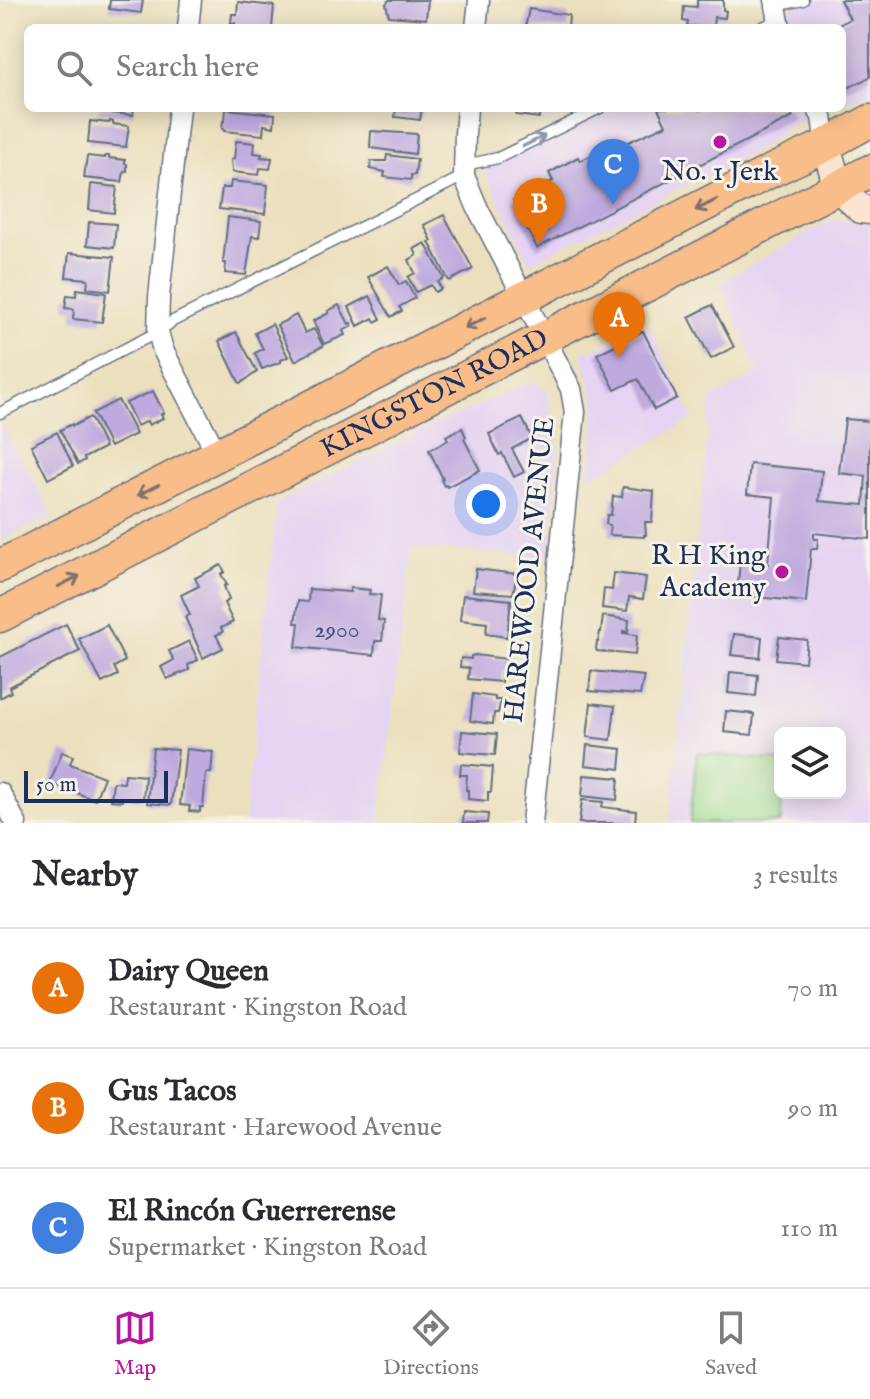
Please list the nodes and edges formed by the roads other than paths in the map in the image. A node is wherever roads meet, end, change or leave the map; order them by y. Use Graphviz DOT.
graph roads {
  1 [pos="191,0"];
  2 [pos="479,0"];
  3 [pos="803,0"];
  4 [pos="774,16"];
  5 [pos="188,24"];
  6 [pos="476,24"];
  7 [pos="179,112"];
  8 [pos="467,112"];
  9 [pos="592,112"];
  10 [pos="819,112"];
  11 [pos="870,121"];
  12 [pos="826,145"];
  13 [pos="465,170"];
  14 [pos="870,170"];
  15 [pos="838,188"];
  16 [pos="870,210"];
  17 [pos="524,297"];
  18 [pos="158,332"];
  19 [pos="544,337"];
  20 [pos="0,413"];
  21 [pos="217,454"];
  22 [pos="0,566"];
  23 [pos="0,616"];
  24 [pos="0,793"];
  25 [pos="16,823"];
  26 [pos="532,823"];
  1 -- 5 [label="street"];
  2 -- 6 [label="street"];
  3 -- 4 [label="lane"];
  7 -- 18 [label="street"];
  8 -- 13 [label="street, HAREWOOD AVENUE"];
  13 -- 9 [label="lane, one-way"];
  10 -- 12 [label="street"];
  11 -- 12 [label="main road, KINGSTON ROAD"];
  12 -- 14 [label="main road"];
  12 -- 15 [label="main road"];
  12 -- 17 [label="main road, KINGSTON ROAD, one-way"];
  13 -- 17 [label="street, HAREWOOD AVENUE"];
  13 -- 18 [label="lane"];
  14 -- 15 [label="main road, KINGSTON ROAD"];
  15 -- 16 [label="main road"];
  15 -- 19 [label="main road, KINGSTON ROAD"];
  17 -- 19 [label="street, HAREWOOD AVENUE"];
  17 -- 21 [label="main road, KINGSTON ROAD, one-way"];
  18 -- 20 [label="lane"];
  18 -- 21 [label="street"];
  23 -- 19 [label="main road, KINGSTON ROAD, one-way"];
  19 -- 26 [label="street, HAREWOOD AVENUE"];
  21 -- 22 [label="main road, KINGSTON ROAD, one-way"];
  24 -- 25 [label="street"];
}
